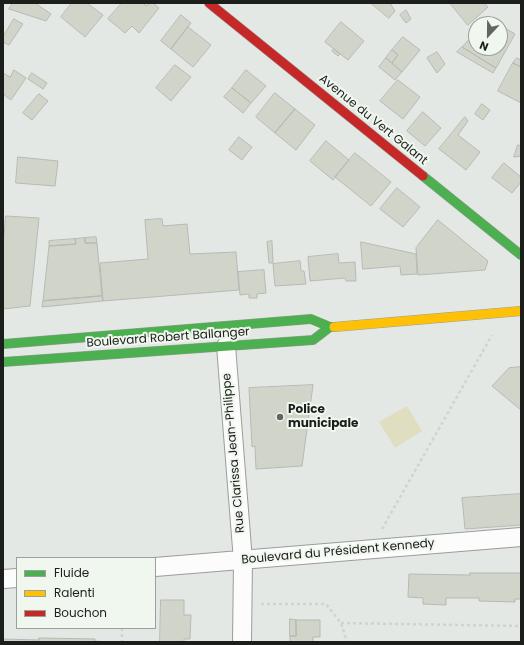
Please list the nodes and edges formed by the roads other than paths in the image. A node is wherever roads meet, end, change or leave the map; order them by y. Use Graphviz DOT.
graph roads {
  1 [pos="209,3"];
  2 [pos="521,255"];
  3 [pos="521,311"];
  4 [pos="330,326"];
  5 [pos="3,344"];
  6 [pos="226,346"];
  7 [pos="3,362"];
  8 [pos="521,537"];
  9 [pos="243,561"];
  10 [pos="156,567"];
  11 [pos="16,578"];
  12 [pos="3,579"];
  13 [pos="242,642"];
  1 -- 2 [label="main road, Avenue du Vert Galant"];
  3 -- 4 [label="main road, Boulevard Robert Ballanger"];
  4 -- 5 [label="main road, Boulevard Robert Ballanger"];
  4 -- 6 [label="main road, Boulevard Robert Ballanger"];
  6 -- 7 [label="main road, Boulevard Robert Ballanger"];
  6 -- 9 [label="street, Rue Clarissa Jean-Philippe"];
  8 -- 9 [label="street, Boulevard du Président Kennedy"];
  9 -- 10 [label="street, Boulevard du Président Kennedy"];
  9 -- 13 [label="street, Rue Clarissa Jean-Philippe"];
  11 -- 12 [label="street"];
}
